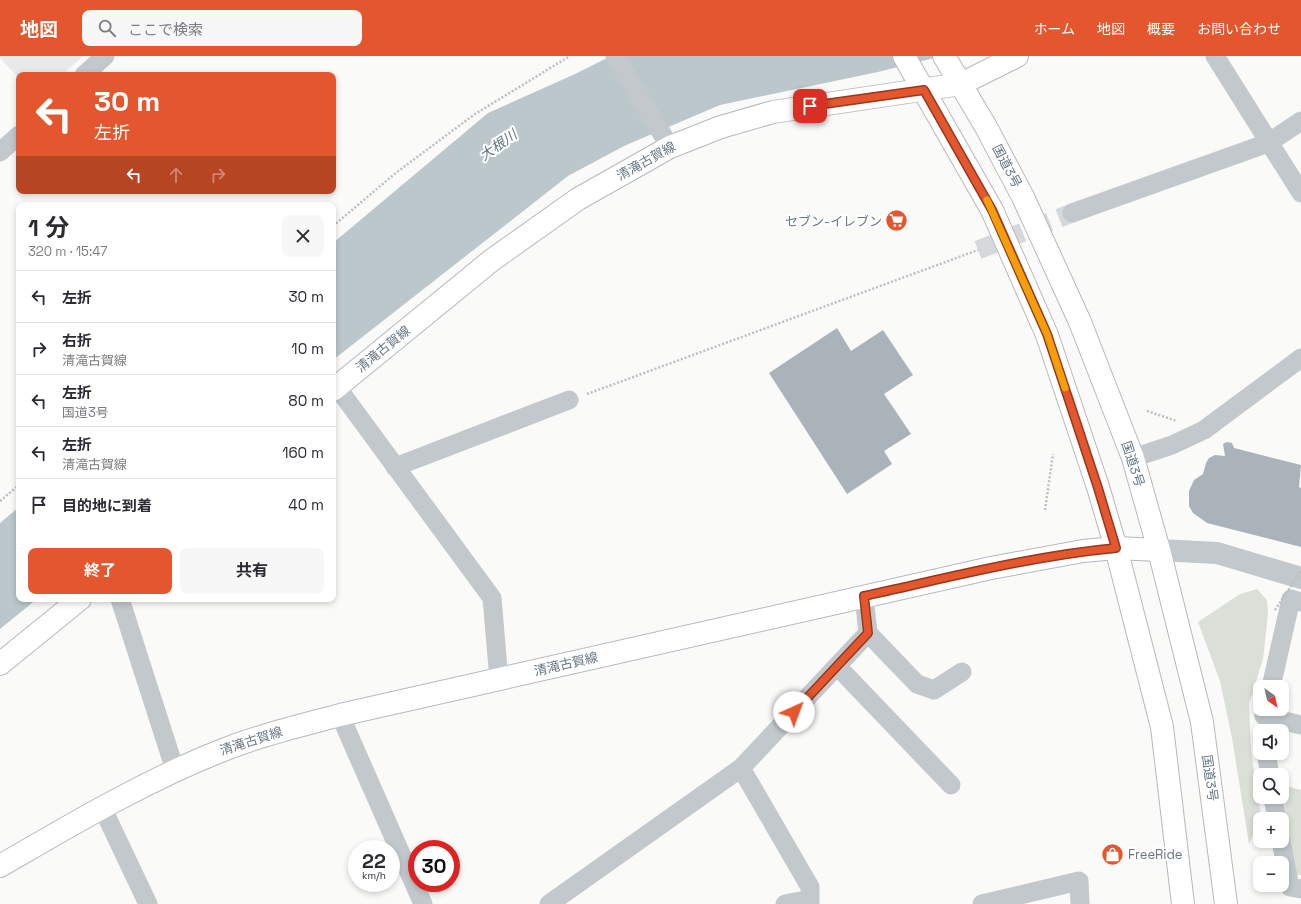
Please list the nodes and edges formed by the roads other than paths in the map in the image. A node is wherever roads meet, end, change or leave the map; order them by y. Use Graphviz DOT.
graph roads {
  1 [pos="105,56"];
  2 [pos="615,56"];
  3 [pos="1017,56"];
  4 [pos="1215,56"];
  5 [pos="946,59"];
  6 [pos="909,63"];
  7 [pos="87,72"];
  8 [pos="961,84"];
  9 [pos="924,90"];
  10 [pos="1301,121"];
  11 [pos="16,138"];
  12 [pos="667,142"];
  13 [pos="1268,142"];
  14 [pos="0,152"];
  15 [pos="1301,193"];
  16 [pos="1072,213"];
  17 [pos="1301,358"];
  18 [pos="336,387"];
  19 [pos="336,389"];
  20 [pos="569,400"];
  21 [pos="1133,458"];
  22 [pos="395,467"];
  23 [pos="1116,548"];
  24 [pos="1159,550"];
  25 [pos="1301,578"];
  26 [pos="864,596"];
  27 [pos="76,602"];
  28 [pos="121,602"];
  29 [pos="1301,602"];
  30 [pos="868,633"];
  31 [pos="0,664"];
  32 [pos="837,666"];
  33 [pos="962,672"];
  34 [pos="499,680"];
  35 [pos="1273,680"];
  36 [pos="340,715"];
  37 [pos="1265,719"];
  38 [pos="1301,725"];
  39 [pos="741,768"];
  40 [pos="175,770"];
  41 [pos="951,785"];
  42 [pos="102,807"];
  43 [pos="1282,848"];
  44 [pos="0,866"];
  45 [pos="1301,889"];
  46 [pos="810,902"];
  47 [pos="148,904"];
  48 [pos="423,904"];
  49 [pos="549,904"];
  50 [pos="784,904"];
  51 [pos="982,904"];
  52 [pos="1080,904"];
  53 [pos="1182,904"];
  54 [pos="1226,904"];
  1 -- 7 [label="street"];
  2 -- 12 [label="street"];
  3 -- 8 [label="main road, 清滝古賀線"];
  4 -- 13 [label="street"];
  5 -- 8 [label="main road, 国道3号"];
  6 -- 9 [label="main road"];
  8 -- 9 [label="main road, 清滝古賀線"];
  8 -- 21 [label="main road, 国道3号"];
  9 -- 12 [label="main road, 清滝古賀線"];
  9 -- 23 [label="main road"];
  10 -- 13 [label="street"];
  11 -- 14 [label="street"];
  12 -- 18 [label="main road, 清滝古賀線"];
  13 -- 15 [label="street"];
  13 -- 16 [label="street"];
  17 -- 21 [label="street"];
  19 -- 22 [label="street"];
  20 -- 22 [label="street"];
  21 -- 24 [label="main road, 国道3号"];
  22 -- 34 [label="street"];
  23 -- 24 [label="main road, 清滝古賀線"];
  23 -- 26 [label="main road, 清滝古賀線"];
  23 -- 53 [label="main road"];
  24 -- 25 [label="street"];
  24 -- 54 [label="main road, 国道3号"];
  26 -- 30 [label="street"];
  26 -- 34 [label="main road, 清滝古賀線"];
  27 -- 31 [label="main road"];
  28 -- 40 [label="street"];
  29 -- 35 [label="street"];
  30 -- 32 [label="street"];
  30 -- 33 [label="street"];
  32 -- 39 [label="street"];
  32 -- 41 [label="street"];
  34 -- 36 [label="main road, 清滝古賀線"];
  36 -- 40 [label="main road, 清滝古賀線"];
  36 -- 48 [label="street"];
  37 -- 38 [label="street"];
  39 -- 46 [label="street"];
  39 -- 49 [label="street"];
  40 -- 42 [label="main road, 清滝古賀線"];
  42 -- 44 [label="main road, 清滝古賀線"];
  42 -- 47 [label="street"];
  43 -- 45 [label="street"];
  46 -- 50 [label="street"];
  51 -- 52 [label="street"];
}
